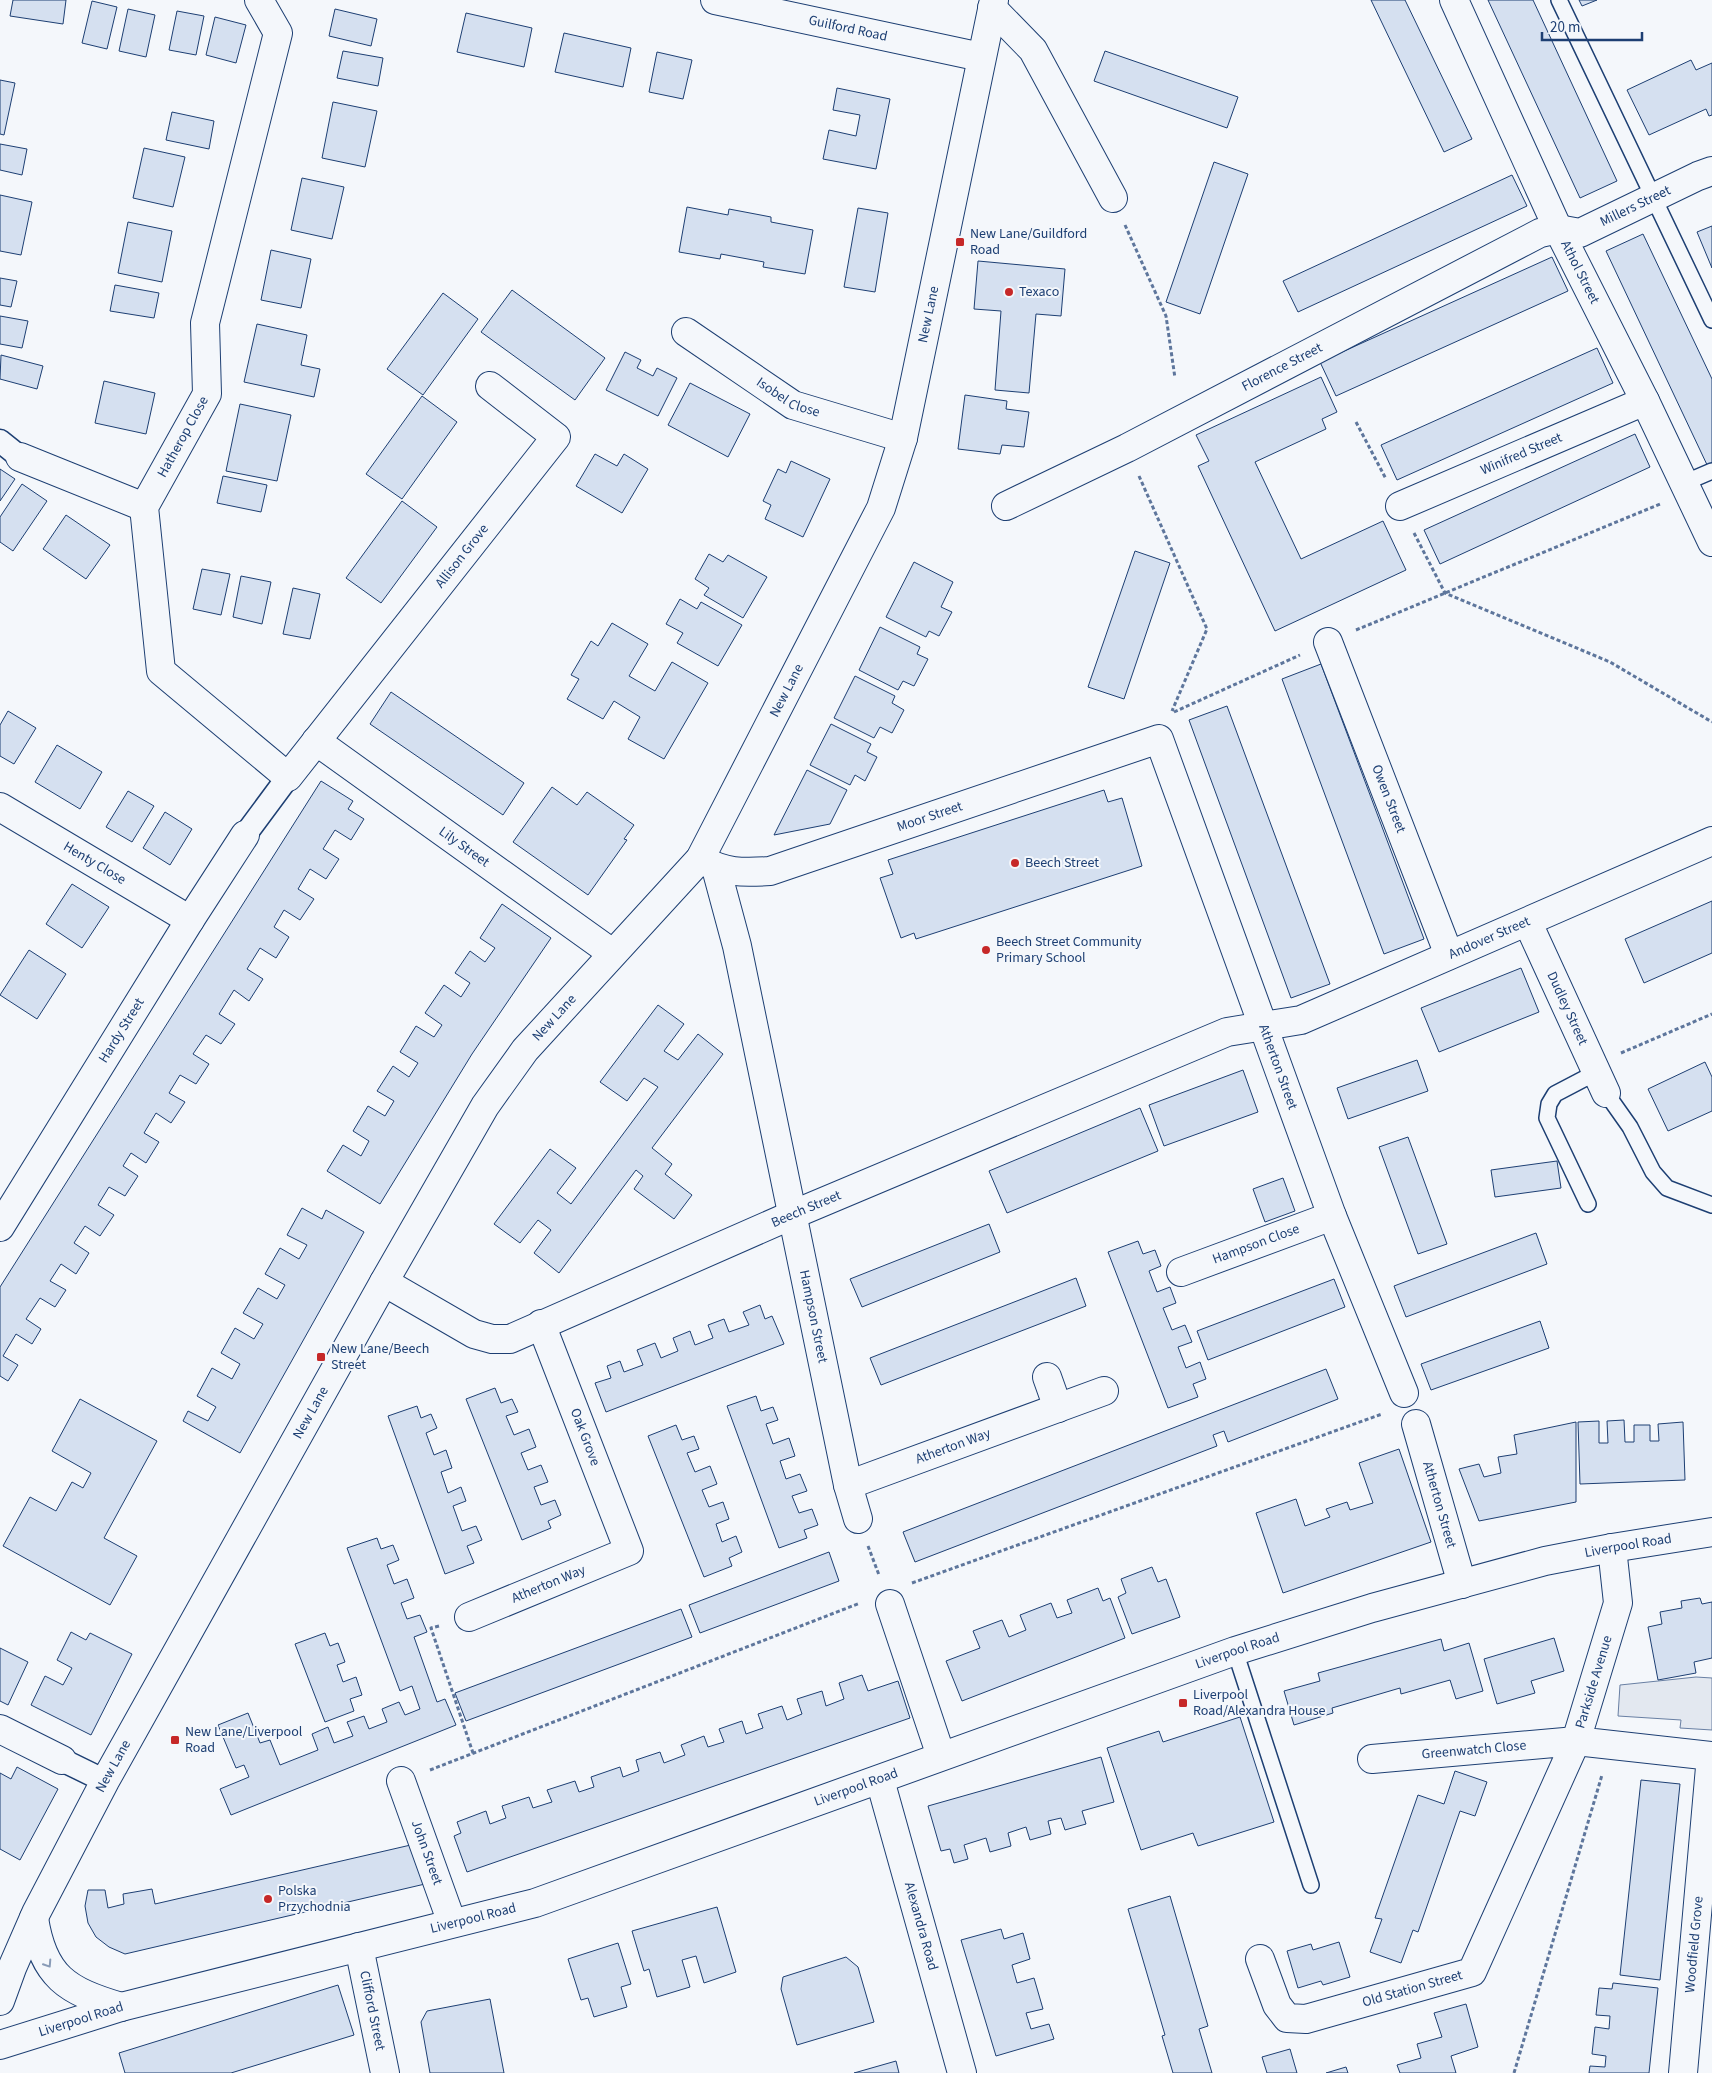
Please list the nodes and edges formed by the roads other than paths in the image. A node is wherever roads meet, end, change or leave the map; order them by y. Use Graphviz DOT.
graph roads {
  1 [pos="259,0"];
  2 [pos="715,0"];
  3 [pos="1454,0"];
  4 [pos="1559,0"];
  5 [pos="993,4"];
  6 [pos="982,57"];
  7 [pos="1712,171"];
  8 [pos="1113,198"];
  9 [pos="1654,198"];
  10 [pos="1558,229"];
  11 [pos="1712,320"];
  12 [pos="686,332"];
  13 [pos="490,386"];
  14 [pos="1645,401"];
  15 [pos="903,438"];
  16 [pos="10,449"];
  17 [pos="1712,472"];
  18 [pos="1686,488"];
  19 [pos="1006,506"];
  20 [pos="1400,506"];
  21 [pos="144,507"];
  22 [pos="1712,542"];
  23 [pos="1328,642"];
  24 [pos="1159,739"];
  25 [pos="316,742"];
  26 [pos="288,778"];
  27 [pos="0,807"];
  28 [pos="245,834"];
  29 [pos="1712,841"];
  30 [pos="708,864"];
  31 [pos="190,920"];
  32 [pos="1528,923"];
  33 [pos="612,953"];
  34 [pos="1449,955"];
  35 [pos="1264,1026"];
  36 [pos="1599,1076"];
  37 [pos="1588,1204"];
  38 [pos="1712,1205"];
  39 [pos="792,1214"];
  40 [pos="1332,1216"];
  41 [pos="0,1227"];
  42 [pos="1181,1272"];
  43 [pos="384,1282"];
  44 [pos="541,1324"];
  45 [pos="1047,1377"];
  46 [pos="1104,1390"];
  47 [pos="1404,1393"];
  48 [pos="1058,1408"];
  49 [pos="1416,1424"];
  50 [pos="848,1485"];
  51 [pos="858,1519"];
  52 [pos="1712,1532"];
  53 [pos="1612,1548"];
  54 [pos="629,1551"];
  55 [pos="1462,1584"];
  56 [pos="890,1604"];
  57 [pos="469,1617"];
  58 [pos="1235,1652"];
  59 [pos="0,1729"];
  60 [pos="1576,1741"];
  61 [pos="941,1756"];
  62 [pos="1711,1756"];
  63 [pos="1372,1759"];
  64 [pos="62,1760"];
  65 [pos="880,1780"];
  66 [pos="105,1781"];
  67 [pos="401,1781"];
  68 [pos="1311,1885"];
  69 [pos="34,1918"];
  70 [pos="452,1923"];
  71 [pos="359,1947"];
  72 [pos="1260,1960"];
  73 [pos="0,2001"];
  74 [pos="122,2007"];
  75 [pos="0,2045"];
  76 [pos="385,2073"];
  77 [pos="962,2073"];
  78 [pos="1683,2073"];
  1 -- 21 [label="street, Hatherop Close"];
  2 -- 6 [label="street, Guilford Road"];
  3 -- 10 [label="street, Athol Street"];
  4 -- 9 [label="lane"];
  5 -- 6 [label="street, New Lane"];
  5 -- 8 [label="street"];
  6 -- 15 [label="street, New Lane"];
  7 -- 9 [label="street, Millers Street"];
  9 -- 10 [label="street, Millers Street"];
  9 -- 11 [label="lane"];
  10 -- 14 [label="street, Athol Street"];
  10 -- 19 [label="street, Florence Street"];
  12 -- 15 [label="street, Isobel Close"];
  13 -- 25 [label="street, Allison Grove"];
  14 -- 18 [label="street, Athol Street"];
  14 -- 20 [label="street, Winifred Street"];
  15 -- 30 [label="street, New Lane"];
  16 -- 21 [label="street"];
  17 -- 18 [label="lane"];
  18 -- 22 [label="street, Athol Street"];
  21 -- 26 [label="street"];
  23 -- 34 [label="street, Owen Street"];
  24 -- 30 [label="street, Moor Street"];
  24 -- 35 [label="street, Atherton Street"];
  25 -- 26 [label="street"];
  25 -- 33 [label="street, Lily Street"];
  26 -- 28 [label="street"];
  27 -- 31 [label="street, Henty Close"];
  28 -- 31 [label="street, Hardy Street"];
  29 -- 32 [label="street, Andover Street"];
  30 -- 33 [label="street, New Lane"];
  30 -- 39 [label="street, Hampson Street"];
  31 -- 41 [label="street, Hardy Street"];
  32 -- 34 [label="street, Andover Street"];
  32 -- 36 [label="street, Dudley Street"];
  33 -- 43 [label="street, New Lane"];
  34 -- 35 [label="street, Andover Street"];
  35 -- 39 [label="street, Beech Street"];
  35 -- 40 [label="street, Atherton Street"];
  36 -- 37 [label="lane"];
  36 -- 38 [label="lane"];
  39 -- 44 [label="street, Beech Street"];
  39 -- 50 [label="street, Hampson Street"];
  40 -- 42 [label="street, Hampson Close"];
  40 -- 47 [label="street, Atherton Street"];
  43 -- 44 [label="street, Beech Street"];
  43 -- 66 [label="street, New Lane"];
  44 -- 54 [label="street, Oak Grove"];
  45 -- 48 [label="street"];
  46 -- 48 [label="street, Atherton Way"];
  48 -- 50 [label="street, Atherton Way"];
  49 -- 55 [label="street, Atherton Street"];
  50 -- 51 [label="street, Hampson Street"];
  52 -- 53 [label="street, Liverpool Road"];
  53 -- 55 [label="street, Liverpool Road"];
  53 -- 60 [label="street, Parkside Avenue"];
  54 -- 57 [label="street, Atherton Way"];
  55 -- 58 [label="street, Liverpool Road"];
  56 -- 61 [label="street"];
  58 -- 61 [label="street, Liverpool Road"];
  58 -- 68 [label="lane"];
  59 -- 64 [label="street"];
  60 -- 62 [label="street, Parkside Avenue"];
  60 -- 63 [label="street, Greenwatch Close"];
  60 -- 72 [label="street, Old Station Street"];
  61 -- 65 [label="street, Liverpool Road"];
  62 -- 78 [label="street, Woodfield Grove"];
  64 -- 66 [label="street"];
  65 -- 70 [label="street, Liverpool Road"];
  65 -- 77 [label="street, Alexandra Road"];
  66 -- 69 [label="street, New Lane"];
  67 -- 70 [label="street, John Street"];
  69 -- 73 [label="street, New Lane"];
  69 -- 74 [label="street, one-way"];
  70 -- 71 [label="street, Liverpool Road"];
  71 -- 74 [label="street, Liverpool Road"];
  71 -- 76 [label="street, Clifford Street"];
  74 -- 75 [label="street, Liverpool Road"];
}
